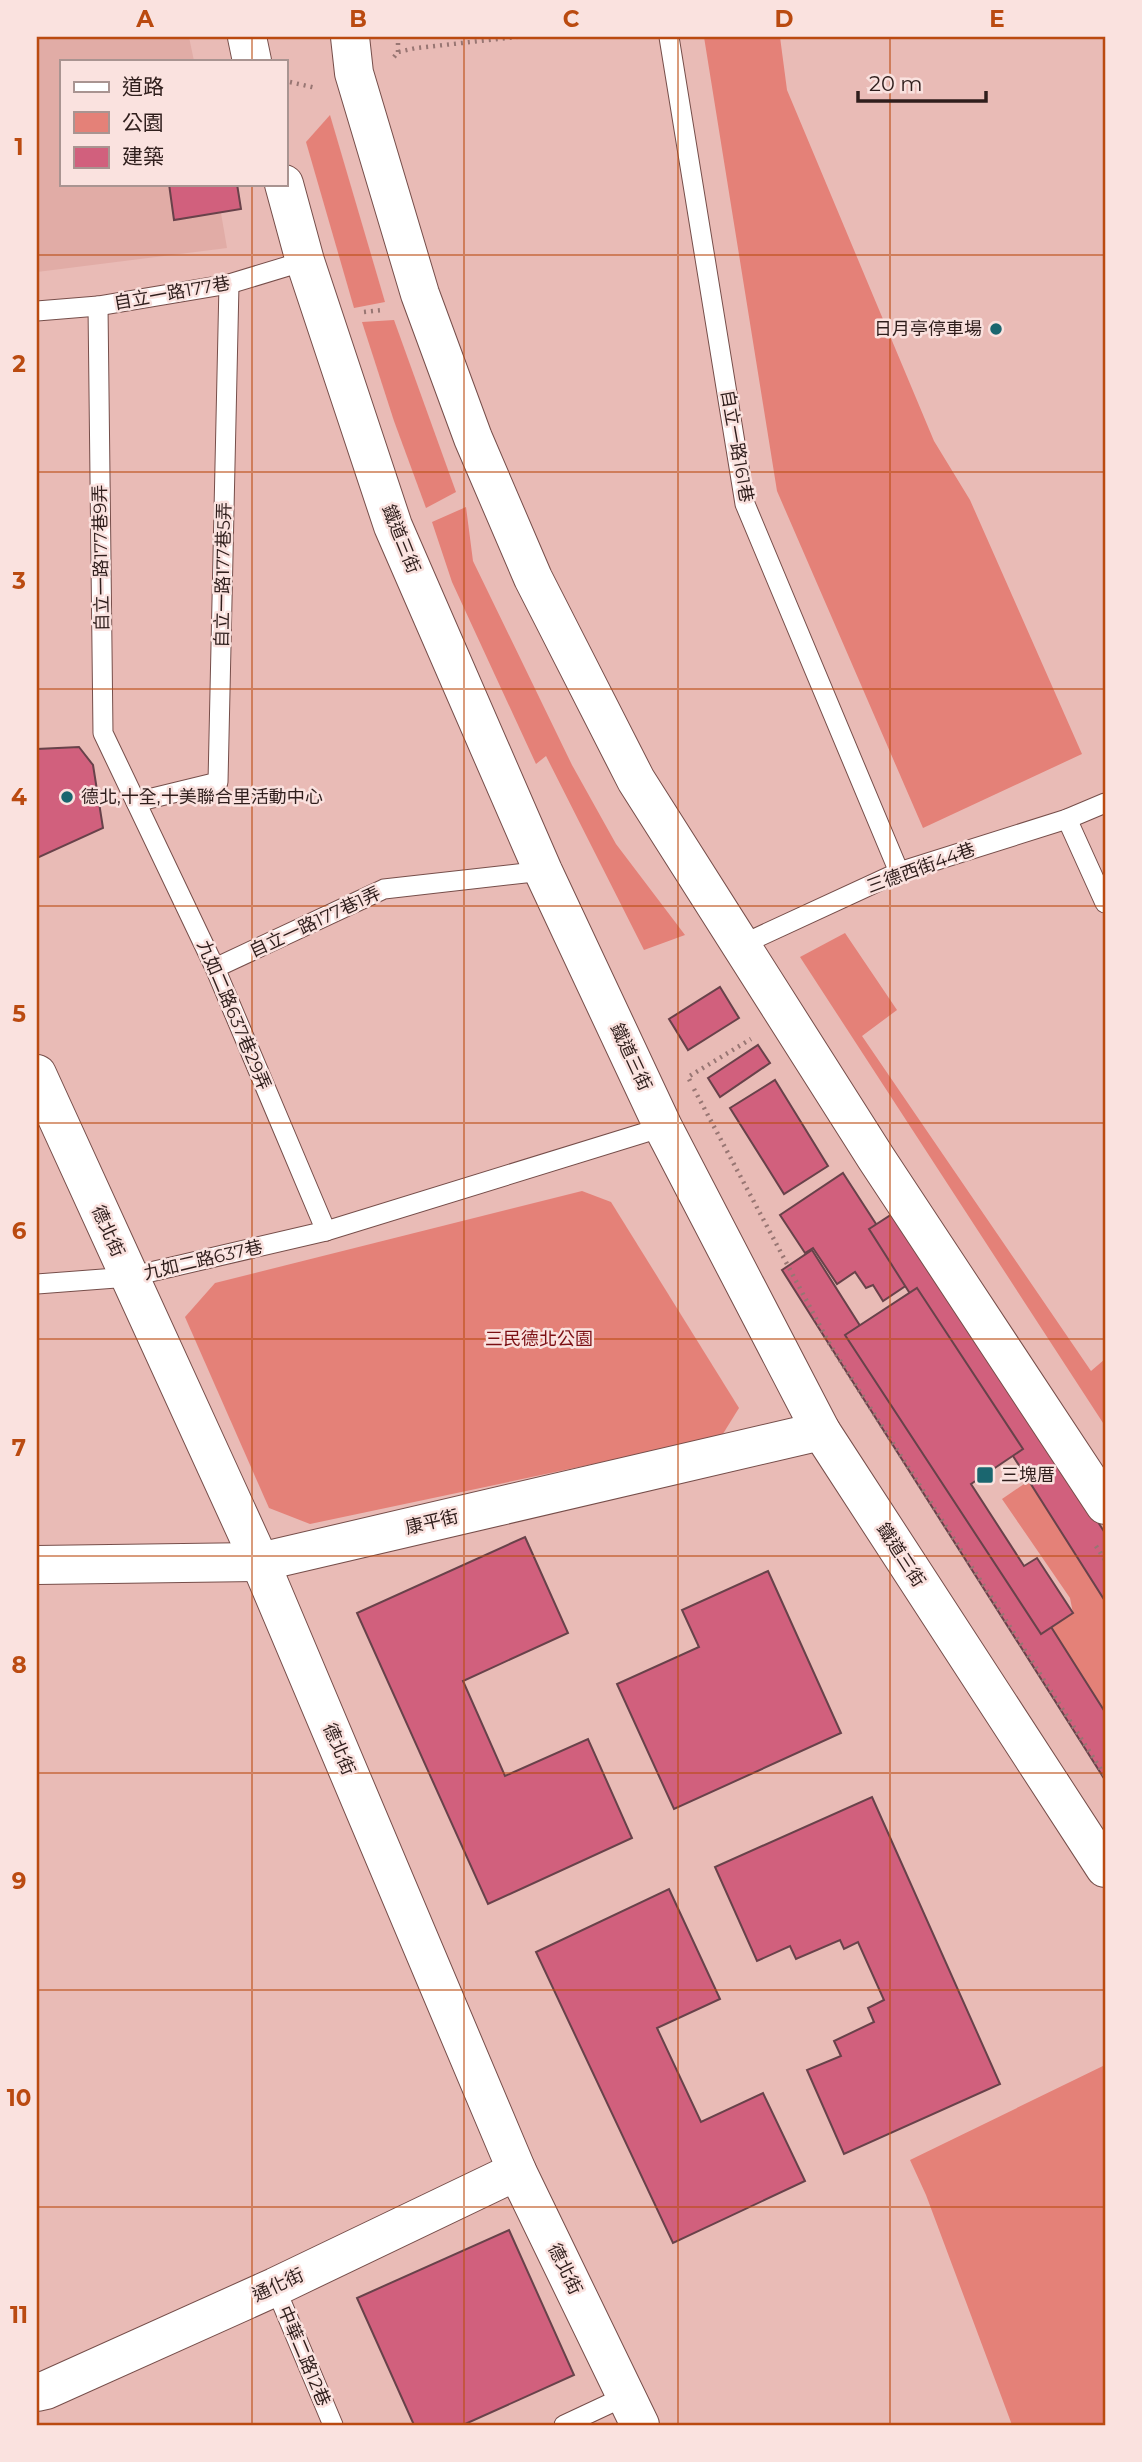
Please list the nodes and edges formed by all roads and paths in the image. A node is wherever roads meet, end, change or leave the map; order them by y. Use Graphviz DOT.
graph roads {
  1 [pos="247,37"];
  2 [pos="350,37"];
  3 [pos="398,37"];
  4 [pos="517,37"];
  5 [pos="669,37"];
  6 [pos="398,52"];
  7 [pos="253,60"];
  8 [pos="390,64"];
  9 [pos="285,186"];
  10 [pos="305,261"];
  11 [pos="229,284"];
  12 [pos="98,306"];
  13 [pos="394,309"];
  14 [pos="37,311"];
  15 [pos="361,313"];
  16 [pos="136,802"];
  17 [pos="1105,803"];
  18 [pos="1067,819"];
  19 [pos="544,871"];
  20 [pos="899,872"];
  21 [pos="1105,903"];
  22 [pos="741,945"];
  23 [pos="215,968"];
  24 [pos="756,1037"];
  25 [pos="37,1074"];
  26 [pos="663,1127"];
  27 [pos="326,1231"];
  28 [pos="129,1277"];
  29 [pos="37,1284"];
  30 [pos="821,1431"];
  31 [pos="1105,1505"];
  32 [pos="260,1562"];
  33 [pos="37,1565"];
  34 [pos="1105,1776"];
  35 [pos="1105,1868"];
  36 [pos="517,2171"];
  37 [pos="275,2287"];
  38 [pos="37,2392"];
  39 [pos="633,2411"];
  40 [pos="333,2425"];
  41 [pos="564,2425"];
  1 -- 7 [label="street"];
  2 -- 22 [label="street"];
  3 -- 6 [label="path"];
  4 -- 6 [label="path"];
  5 -- 20 [label="lane, 自立一路161巷"];
  6 -- 8 [label="path"];
  9 -- 10 [label="street, 鐵道三街"];
  10 -- 11 [label="lane, 自立一路177巷"];
  10 -- 19 [label="street, 鐵道三街"];
  11 -- 12 [label="lane, 自立一路177巷"];
  11 -- 16 [label="lane, 自立一路177巷5弄"];
  12 -- 14 [label="lane, 自立一路177巷"];
  12 -- 16 [label="lane, 自立一路177巷9弄"];
  13 -- 15 [label="path"];
  16 -- 23 [label="lane, 九如二路637巷29弄"];
  17 -- 18 [label="lane, 三德西街44巷"];
  18 -- 20 [label="lane, 三德西街44巷"];
  18 -- 21 [label="lane"];
  19 -- 23 [label="lane, 自立一路177巷1弄"];
  19 -- 26 [label="street, 鐵道三街"];
  20 -- 22 [label="lane, 三德西街44巷"];
  22 -- 31 [label="street"];
  23 -- 27 [label="lane, 九如二路637巷29弄"];
  24 -- 34 [label="path"];
  25 -- 28 [label="street, 德北街"];
  26 -- 27 [label="lane, 九如二路637巷"];
  26 -- 30 [label="street, 鐵道三街"];
  27 -- 28 [label="lane, 九如二路637巷"];
  28 -- 29 [label="lane, 九如二路637巷"];
  28 -- 32 [label="street, 德北街"];
  30 -- 32 [label="street, 康平街"];
  30 -- 35 [label="street, 鐵道三街"];
  32 -- 33 [label="street, 康平街"];
  32 -- 36 [label="street, 德北街"];
  36 -- 37 [label="street, 通化街"];
  36 -- 39 [label="street, 德北街"];
  37 -- 38 [label="street, 通化街"];
  37 -- 40 [label="lane, 中華二路12巷"];
  39 -- 41 [label="lane"];
}
